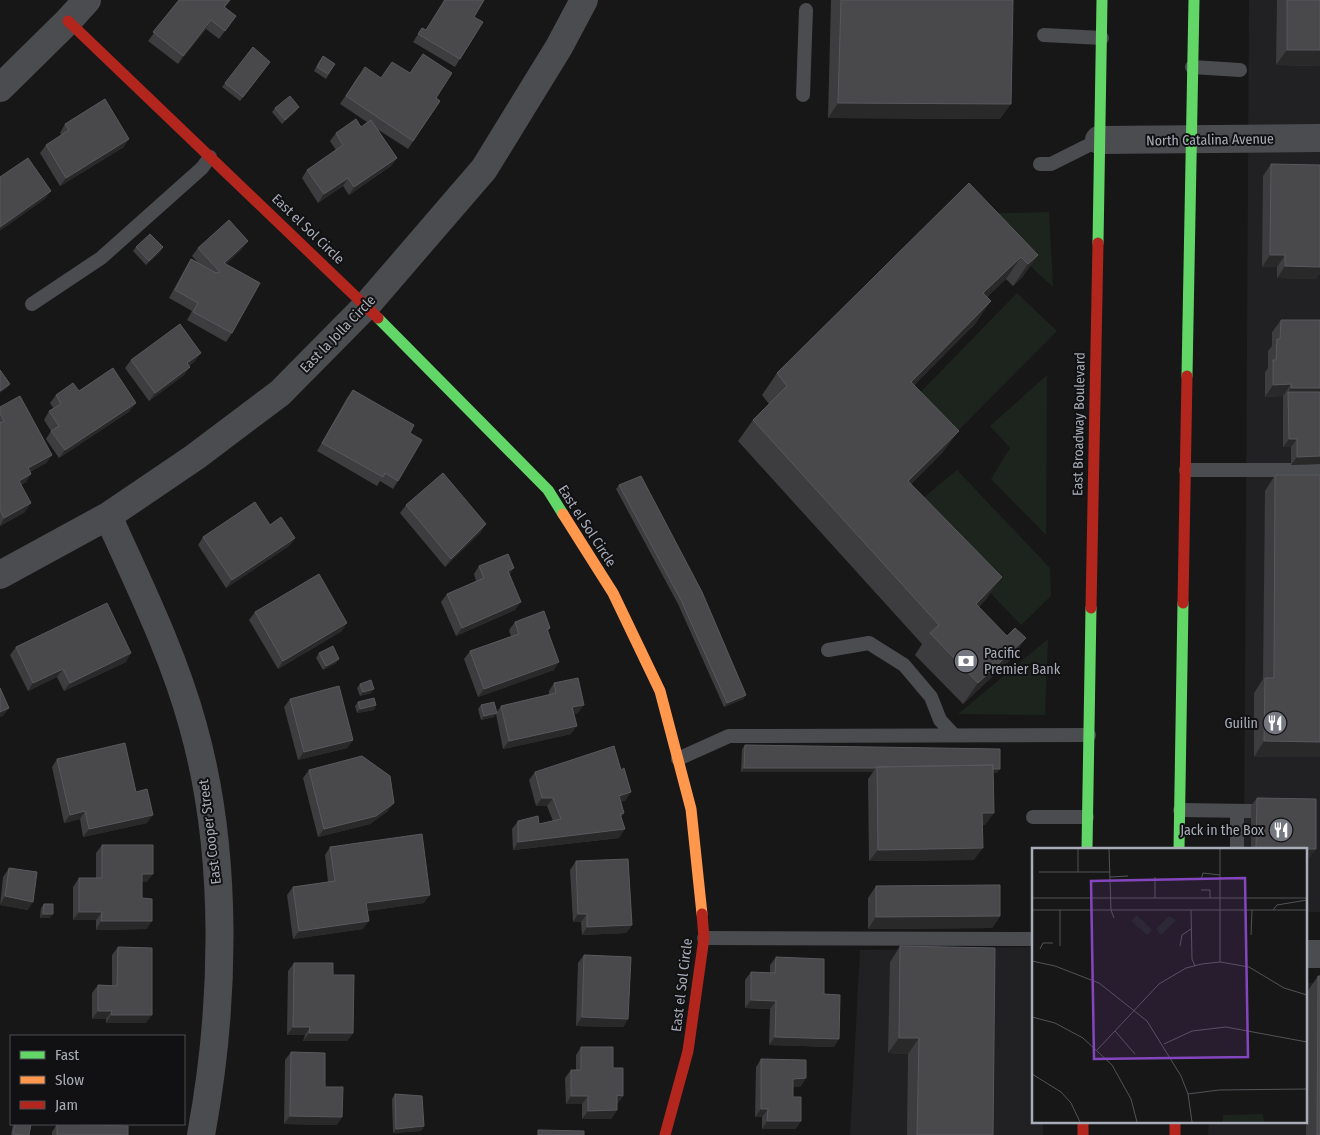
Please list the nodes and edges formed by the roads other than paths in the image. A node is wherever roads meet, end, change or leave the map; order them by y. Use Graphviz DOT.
graph roads {
  1 [pos="86,0"];
  2 [pos="584,0"];
  3 [pos="1102,0"];
  4 [pos="1194,0"];
  5 [pos="806,10"];
  6 [pos="68,21"];
  7 [pos="1044,35"];
  8 [pos="1102,38"];
  9 [pos="1192,67"];
  10 [pos="1240,70"];
  11 [pos="0,88"];
  12 [pos="803,95"];
  13 [pos="1320,138"];
  14 [pos="1099,140"];
  15 [pos="1191,140"];
  16 [pos="210,157"];
  17 [pos="1040,164"];
  18 [pos="32,304"];
  19 [pos="366,306"];
  20 [pos="1186,470"];
  21 [pos="1320,470"];
  22 [pos="108,516"];
  23 [pos="0,575"];
  24 [pos="828,650"];
  25 [pos="952,734"];
  26 [pos="1089,735"];
  27 [pos="678,759"];
  28 [pos="1180,810"];
  29 [pos="1237,811"];
  30 [pos="1251,811"];
  31 [pos="1033,817"];
  32 [pos="1087,817"];
  33 [pos="1087,848"];
  34 [pos="1179,848"];
  35 [pos="1237,848"];
  36 [pos="704,938"];
  37 [pos="1032,939"];
  38 [pos="1083,1122"];
  39 [pos="1175,1122"];
  40 [pos="201,1135"];
  41 [pos="665,1135"];
  42 [pos="1083,1135"];
  43 [pos="1175,1135"];
  1 -- 6 [label="street"];
  2 -- 19 [label="street, East la Jolla Circle"];
  3 -- 8 [label="main road, East Broadway Boulevard"];
  4 -- 9 [label="main road"];
  5 -- 12 [label="lane"];
  6 -- 11 [label="street"];
  6 -- 16 [label="main road, East el Sol Circle"];
  7 -- 8 [label="lane"];
  8 -- 14 [label="main road, East Broadway Boulevard"];
  9 -- 10 [label="lane"];
  9 -- 15 [label="main road"];
  13 -- 15 [label="street, North Catalina Avenue"];
  14 -- 15 [label="street, North Catalina Avenue"];
  14 -- 17 [label="lane"];
  14 -- 26 [label="main road, East Broadway Boulevard"];
  15 -- 20 [label="main road"];
  16 -- 18 [label="lane"];
  16 -- 19 [label="main road, East el Sol Circle"];
  19 -- 22 [label="street, East la Jolla Circle"];
  19 -- 27 [label="main road, East el Sol Circle"];
  20 -- 21 [label="lane"];
  20 -- 28 [label="main road"];
  22 -- 23 [label="street, East la Jolla Circle"];
  22 -- 40 [label="street, East Cooper Street"];
  24 -- 25 [label="lane"];
  25 -- 26 [label="lane"];
  25 -- 27 [label="lane"];
  26 -- 32 [label="main road, East Broadway Boulevard"];
  27 -- 36 [label="main road, East el Sol Circle"];
  28 -- 29 [label="lane"];
  28 -- 34 [label="main road"];
  29 -- 30 [label="lane"];
  29 -- 35 [label="lane"];
  31 -- 32 [label="lane"];
  32 -- 33 [label="main road, East Broadway Boulevard"];
  36 -- 37 [label="lane"];
  36 -- 41 [label="main road, East el Sol Circle"];
  38 -- 42 [label="main road"];
  39 -- 43 [label="main road"];
}
